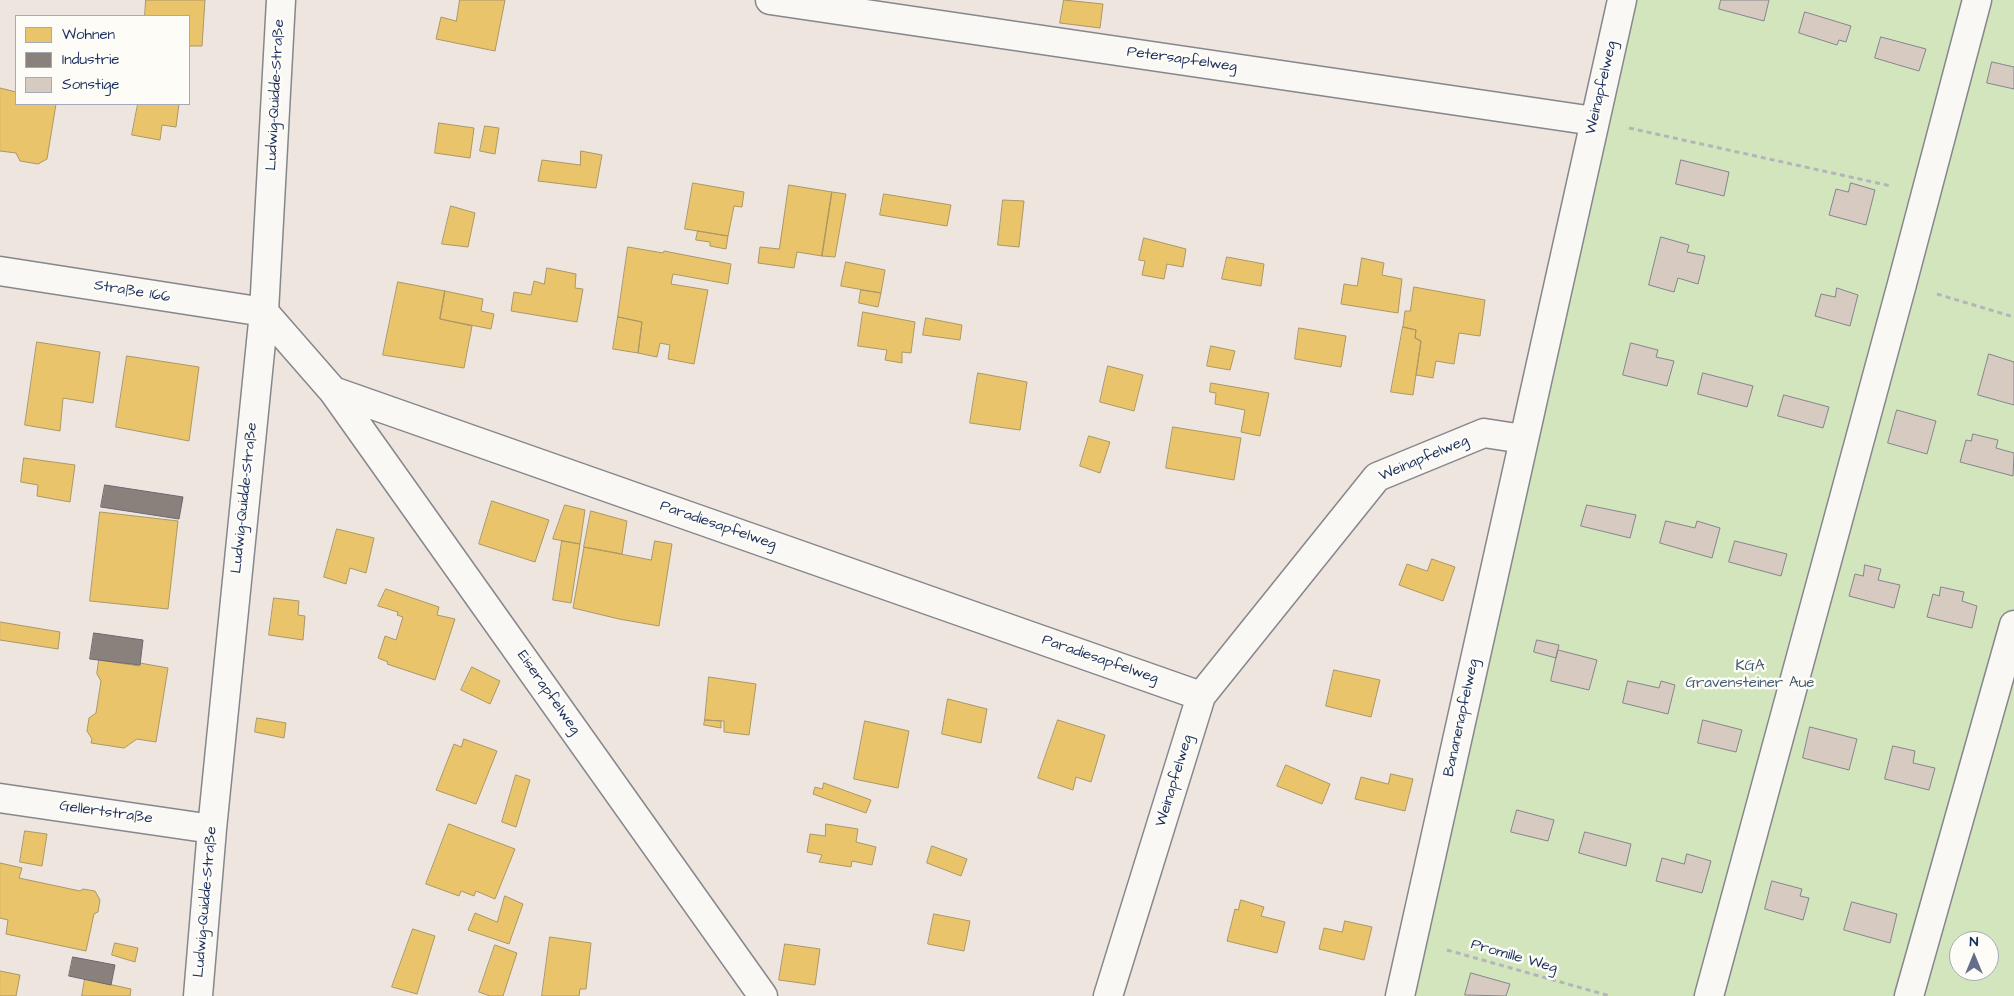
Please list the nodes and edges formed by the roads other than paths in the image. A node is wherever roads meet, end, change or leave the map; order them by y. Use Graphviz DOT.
graph roads {
  1 [pos="281,0"];
  2 [pos="770,0"];
  3 [pos="1622,0"];
  4 [pos="1977,0"];
  5 [pos="1594,121"];
  6 [pos="0,271"];
  7 [pos="264,312"];
  8 [pos="333,391"];
  9 [pos="1523,439"];
  10 [pos="2014,625"];
  11 [pos="1201,696"];
  12 [pos="0,798"];
  13 [pos="212,829"];
  14 [pos="198,996"];
  15 [pos="763,996"];
  16 [pos="1108,996"];
  17 [pos="1400,996"];
  18 [pos="1709,996"];
  19 [pos="1909,996"];
  1 -- 7 [label="street, Ludwig-Quidde-Straße"];
  2 -- 5 [label="street, Petersapfelweg"];
  3 -- 5 [label="street, Weinapfelweg"];
  4 -- 18 [label="street"];
  5 -- 9 [label="street, Weinapfelweg"];
  6 -- 7 [label="street, Straße 166"];
  7 -- 8 [label="street, Paradiesapfelweg"];
  7 -- 13 [label="street, Ludwig-Quidde-Straße"];
  8 -- 11 [label="street, Paradiesapfelweg"];
  8 -- 15 [label="street, Eiserapfelweg"];
  9 -- 11 [label="street, Weinapfelweg"];
  9 -- 17 [label="street, Bananenapfelweg"];
  10 -- 19 [label="street"];
  11 -- 16 [label="street, Weinapfelweg"];
  12 -- 13 [label="street, Gellertstraße"];
  13 -- 14 [label="street, Ludwig-Quidde-Straße"];
}
